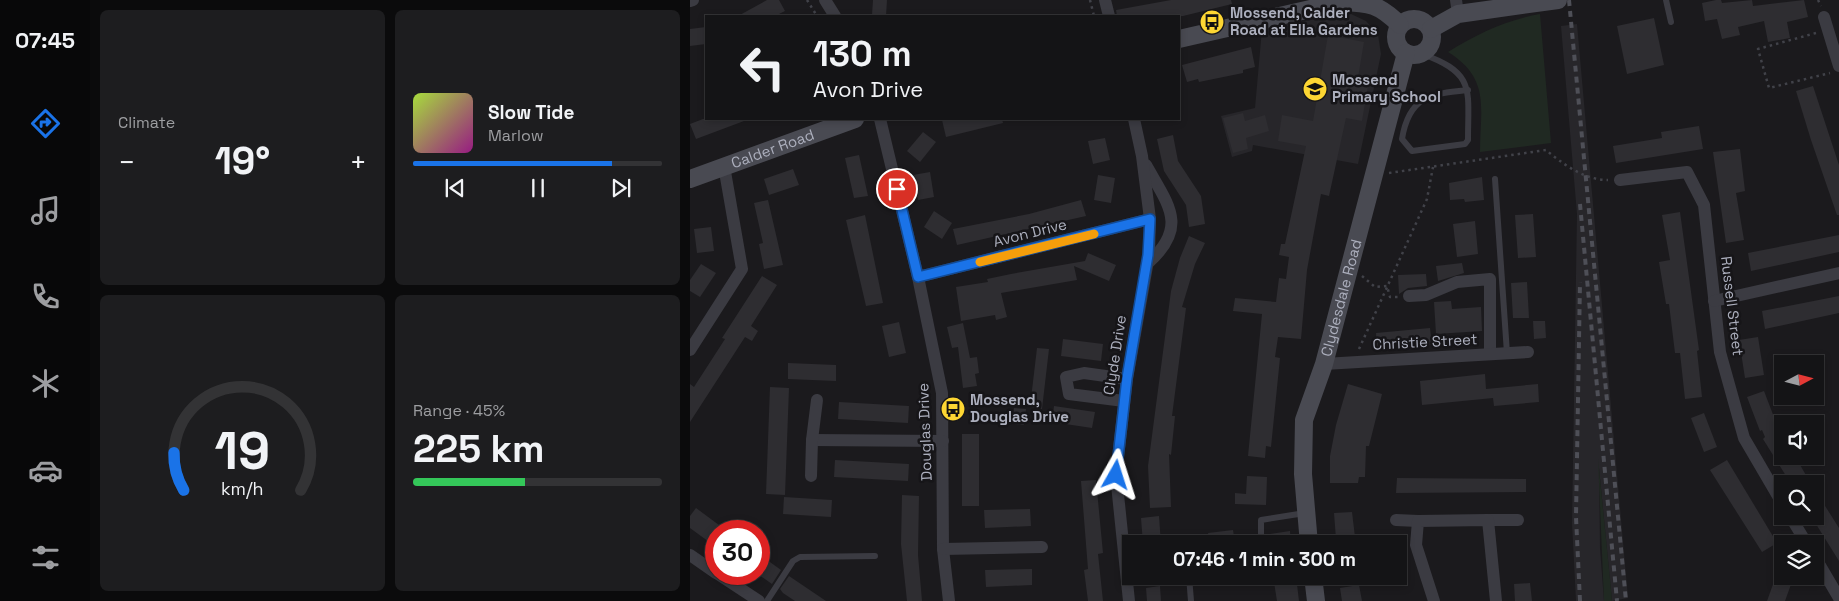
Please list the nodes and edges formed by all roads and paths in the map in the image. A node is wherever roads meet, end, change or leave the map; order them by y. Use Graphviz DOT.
graph roads {
  1 [pos="807,0"];
  2 [pos="1090,0"];
  3 [pos="1105,0"];
  4 [pos="1558,0"];
  5 [pos="1666,0"];
  6 [pos="1304,5"];
  7 [pos="1457,7"];
  8 [pos="816,15"];
  9 [pos="1094,15"];
  10 [pos="1109,15"];
  11 [pos="1824,17"];
  12 [pos="1671,22"];
  13 [pos="1400,25"];
  14 [pos="1431,29"];
  15 [pos="1828,30"];
  16 [pos="1180,39"];
  17 [pos="1414,53"];
  18 [pos="1839,66"];
  19 [pos="1839,70"];
  20 [pos="1468,90"];
  21 [pos="852,120"];
  22 [pos="880,120"];
  23 [pos="1134,120"];
  24 [pos="1142,156"];
  25 [pos="724,166"];
  26 [pos="1433,166"];
  27 [pos="1375,175"];
  28 [pos="690,179"];
  29 [pos="1494,179"];
  30 [pos="1620,180"];
  31 [pos="1150,219"];
  32 [pos="1147,264"];
  33 [pos="1351,264"];
  34 [pos="1839,274"];
  35 [pos="918,277"];
  36 [pos="1387,286"];
  37 [pos="1409,296"];
  38 [pos="1714,301"];
  39 [pos="690,350"];
  40 [pos="1528,352"];
  41 [pos="1507,353"];
  42 [pos="1490,354"];
  43 [pos="1354,362"];
  44 [pos="1324,364"];
  45 [pos="1127,378"];
  46 [pos="817,400"];
  47 [pos="1124,400"];
  48 [pos="812,440"];
  49 [pos="943,440"];
  50 [pos="810,476"];
  51 [pos="1774,489"];
  52 [pos="1306,513"];
  53 [pos="1396,520"];
  54 [pos="1488,520"];
  55 [pos="1518,520"];
  56 [pos="1418,521"];
  57 [pos="1124,535"];
  58 [pos="1261,535"];
  59 [pos="1308,535"];
  60 [pos="1042,547"];
  61 [pos="943,549"];
  62 [pos="690,556"];
  63 [pos="875,556"];
  64 [pos="705,565"];
  65 [pos="1824,572"];
  66 [pos="735,585"];
  67 [pos="1129,585"];
  68 [pos="1190,585"];
  69 [pos="1314,585"];
  70 [pos="1839,598"];
  71 [pos="759,601"];
  72 [pos="766,601"];
  73 [pos="949,601"];
  74 [pos="1128,601"];
  75 [pos="1191,601"];
  76 [pos="1316,601"];
  77 [pos="1434,601"];
  78 [pos="1496,601"];
  1 -- 8 [label="path"];
  2 -- 9 [label="path"];
  3 -- 10 [label="street"];
  4 -- 7 [label="main road"];
  5 -- 12 [label="lane"];
  6 -- 13 [label="main road"];
  6 -- 16 [label="main road"];
  7 -- 14 [label="main road"];
  11 -- 15 [label="street"];
  13 -- 14 [label="main road"];
  13 -- 17 [label="main road"];
  14 -- 17 [label="main road, Clydesdale Road"];
  15 -- 18 [label="street"];
  15 -- 19 [label="path"];
  17 -- 20 [label="lane"];
  17 -- 27 [label="main road, Clydesdale Road"];
  20 -- 20 [label="lane"];
  21 -- 25 [label="main road, Calder Road"];
  22 -- 35 [label="street, Douglas Drive"];
  23 -- 24 [label="street, Clyde Drive"];
  24 -- 31 [label="street, Clyde Drive"];
  24 -- 32 [label="street, Clyde Drive"];
  25 -- 28 [label="main road, Calder Road"];
  25 -- 39 [label="street"];
  26 -- 27 [label="path"];
  26 -- 30 [label="path"];
  26 -- 36 [label="path"];
  27 -- 33 [label="main road, Clydesdale Road"];
  29 -- 41 [label="lane"];
  30 -- 38 [label="street, Russell Street"];
  31 -- 32 [label="street, Clyde Drive"];
  31 -- 35 [label="street, Avon Drive"];
  32 -- 45 [label="street, Clyde Drive"];
  33 -- 36 [label="path"];
  33 -- 44 [label="main road, Clydesdale Road"];
  34 -- 38 [label="street"];
  35 -- 49 [label="street, Douglas Drive"];
  36 -- 37 [label="path"];
  36 -- 43 [label="path"];
  37 -- 42 [label="street"];
  38 -- 51 [label="street, Russell Street"];
  40 -- 41 [label="street, Christie Street"];
  41 -- 42 [label="street, Christie Street"];
  42 -- 43 [label="street, Christie Street"];
  43 -- 44 [label="street, Christie Street"];
  44 -- 52 [label="main road, Clydesdale Road"];
  45 -- 47 [label="street, Clyde Drive"];
  45 -- 47 [label="street"];
  46 -- 48 [label="street"];
  47 -- 57 [label="street, Clyde Drive"];
  48 -- 49 [label="street"];
  48 -- 50 [label="street"];
  49 -- 61 [label="street, Douglas Drive"];
  52 -- 58 [label="lane"];
  52 -- 59 [label="main road, Clydesdale Road"];
  53 -- 56 [label="street"];
  54 -- 55 [label="street"];
  54 -- 56 [label="street"];
  54 -- 78 [label="street"];
  56 -- 77 [label="street"];
  60 -- 61 [label="street"];
  61 -- 73 [label="street, Douglas Drive"];
  62 -- 64 [label="street"];
  63 -- 72 [label="lane"];
  65 -- 70 [label="street"];
  66 -- 71 [label="street"];
  67 -- 74 [label="street, Clyde Drive"];
  68 -- 75 [label="lane"];
  69 -- 76 [label="main road"];
}
